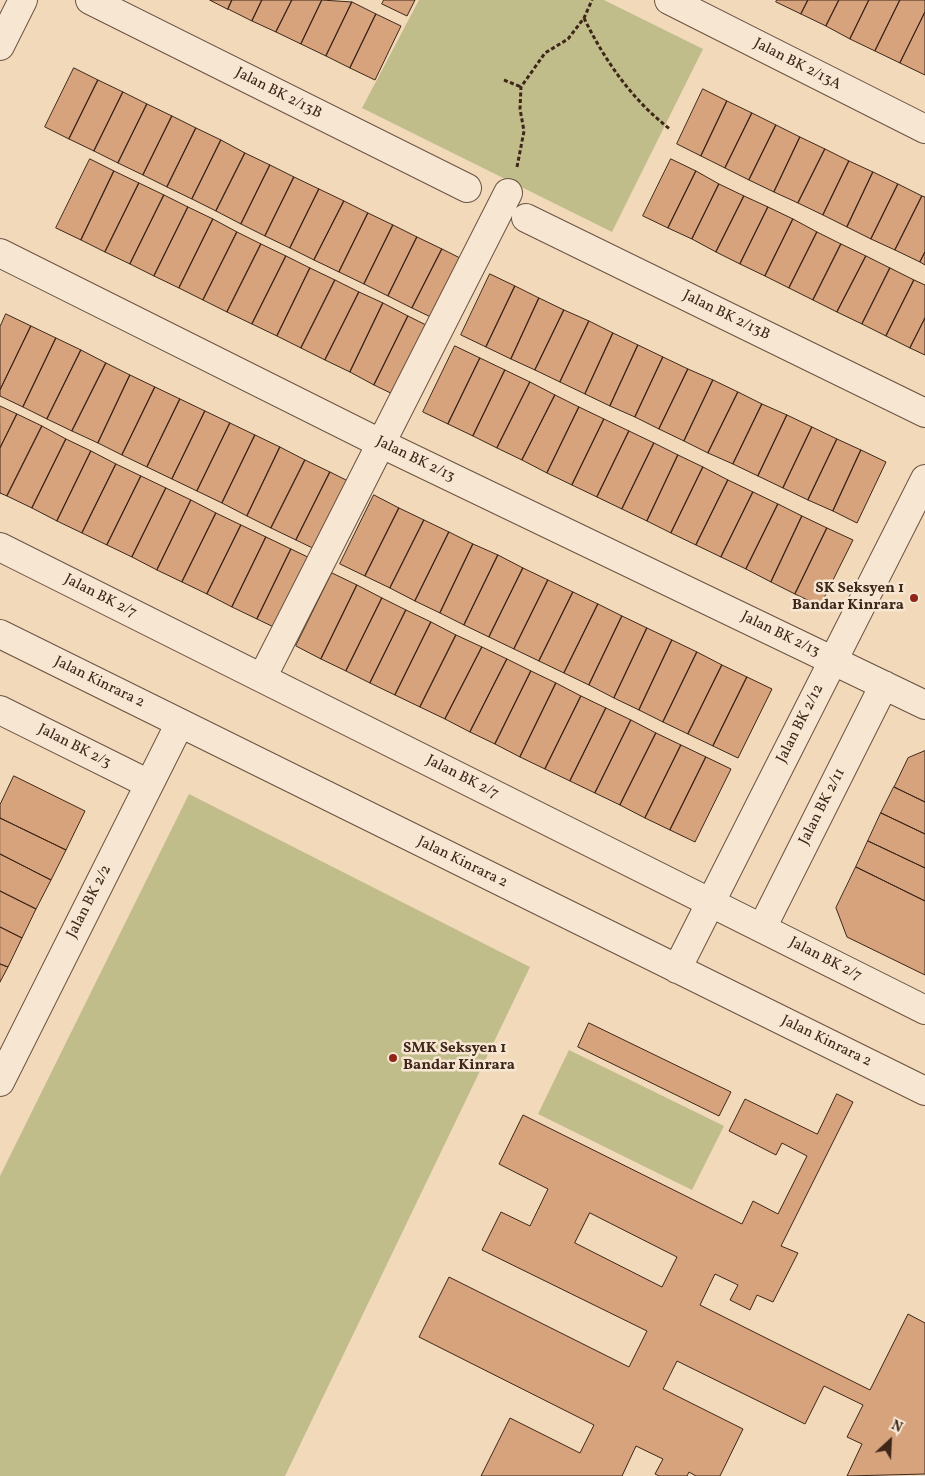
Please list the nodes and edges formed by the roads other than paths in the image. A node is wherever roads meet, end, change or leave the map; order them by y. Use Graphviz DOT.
graph roads {
  1 [pos="23,0"];
  2 [pos="90,0"];
  3 [pos="669,0"];
  4 [pos="0,46"];
  5 [pos="925,129"];
  6 [pos="467,188"];
  7 [pos="508,193"];
  8 [pos="526,218"];
  9 [pos="2,261"];
  10 [pos="925,413"];
  11 [pos="380,443"];
  12 [pos="925,479"];
  13 [pos="0,547"];
  14 [pos="0,634"];
  15 [pos="833,660"];
  16 [pos="262,678"];
  17 [pos="884,685"];
  18 [pos="925,705"];
  19 [pos="0,710"];
  20 [pos="180,723"];
  21 [pos="149,784"];
  22 [pos="710,902"];
  23 [pos="762,928"];
  24 [pos="677,969"];
  25 [pos="924,1007"];
  26 [pos="0,1082"];
  27 [pos="925,1091"];
  1 -- 4 [label="street"];
  2 -- 6 [label="street, Jalan BK 2/13B"];
  3 -- 5 [label="street, Jalan BK 2/13A"];
  7 -- 11 [label="street"];
  8 -- 10 [label="street, Jalan BK 2/13B"];
  9 -- 11 [label="street, Jalan BK 2/13"];
  11 -- 15 [label="street, Jalan BK 2/13"];
  11 -- 16 [label="street"];
  12 -- 15 [label="street, Jalan BK 2/12"];
  13 -- 16 [label="street, Jalan BK 2/7"];
  14 -- 20 [label="street, Jalan Kinrara 2"];
  15 -- 17 [label="street"];
  15 -- 22 [label="street, Jalan BK 2/12"];
  16 -- 22 [label="street, Jalan BK 2/7"];
  17 -- 18 [label="street"];
  17 -- 23 [label="street, Jalan BK 2/11"];
  19 -- 21 [label="street, Jalan BK 2/3"];
  20 -- 21 [label="street, Jalan BK 2/2"];
  20 -- 24 [label="street, Jalan Kinrara 2"];
  21 -- 26 [label="street, Jalan BK 2/2"];
  22 -- 23 [label="street, Jalan BK 2/7"];
  22 -- 24 [label="street, Jalan BK 2/12"];
  23 -- 25 [label="street, Jalan BK 2/7"];
  24 -- 27 [label="street, Jalan Kinrara 2"];
}
